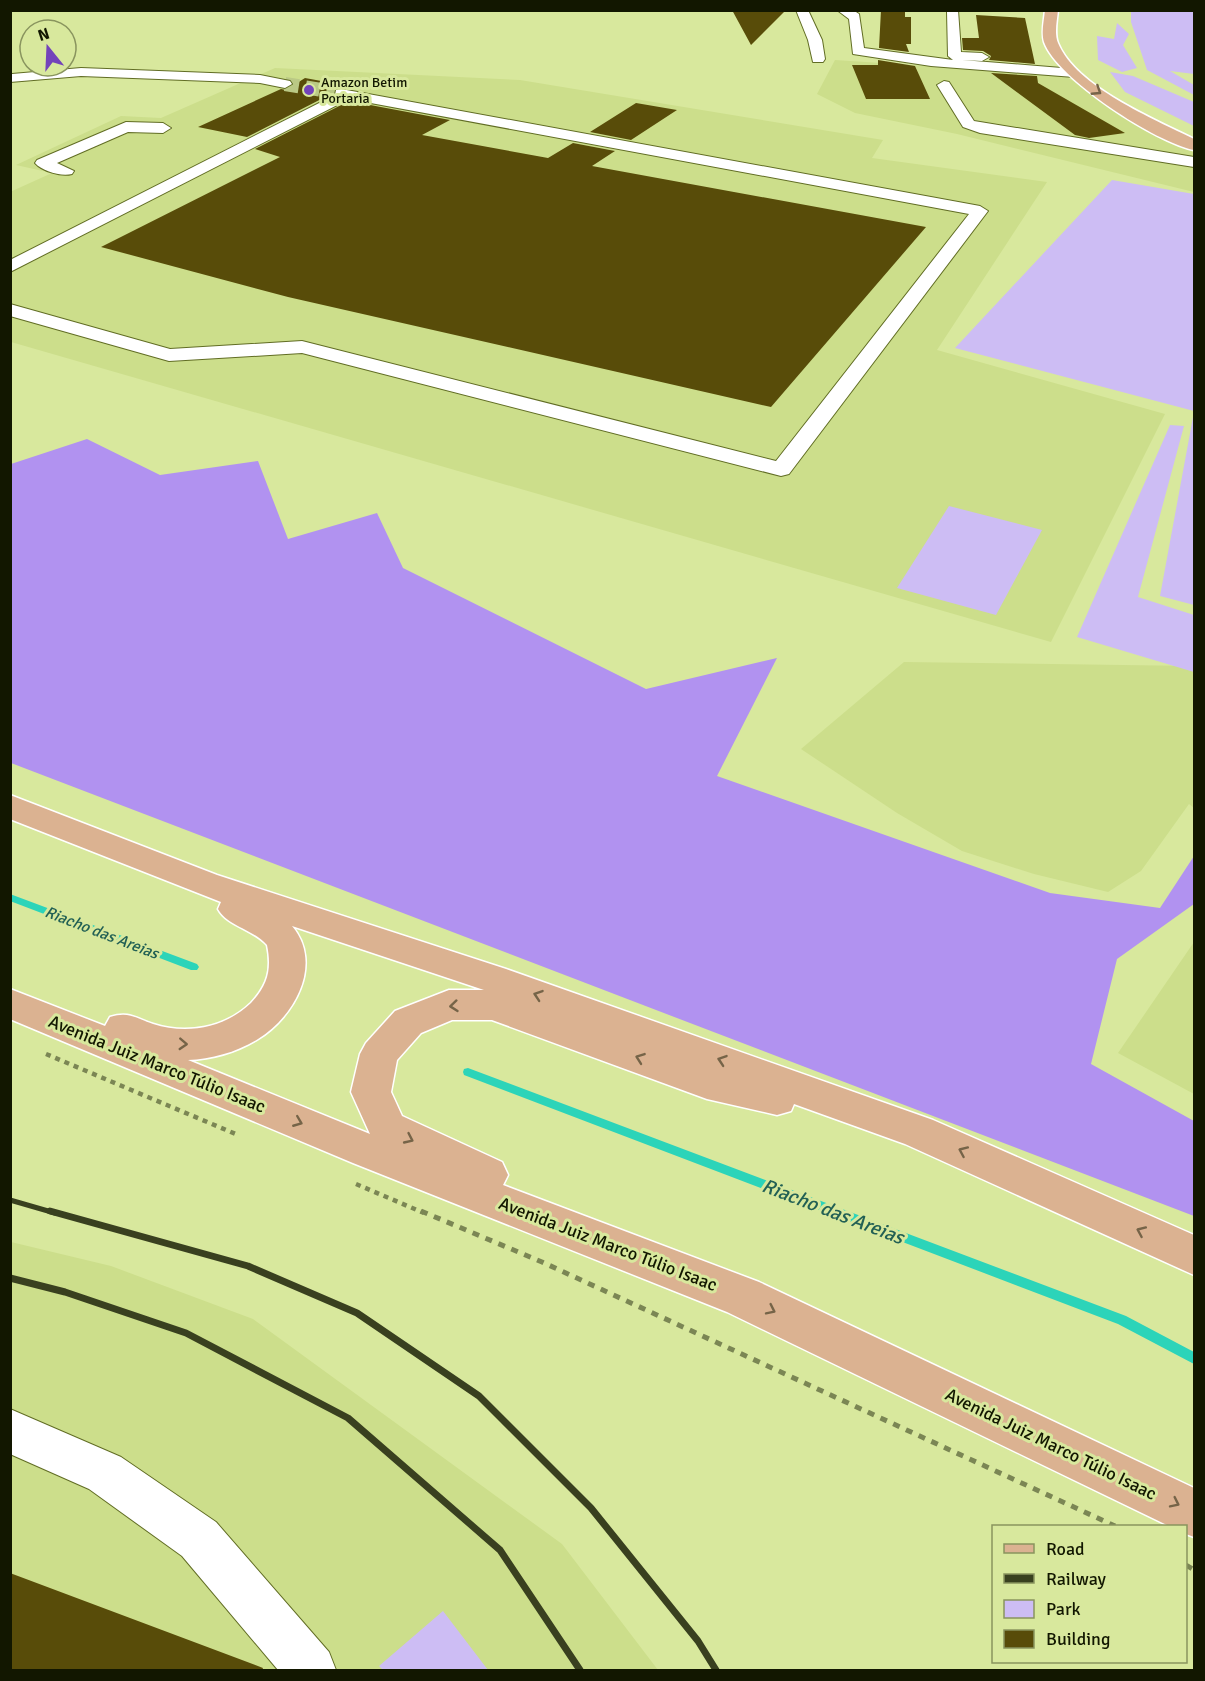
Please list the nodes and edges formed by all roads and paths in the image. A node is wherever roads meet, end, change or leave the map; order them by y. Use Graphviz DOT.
graph roads {
  1 [pos="843,10"];
  2 [pos="1052,10"];
  3 [pos="800,11"];
  4 [pos="953,12"];
  5 [pos="818,59"];
  6 [pos="1040,70"];
  7 [pos="1074,73"];
  8 [pos="11,79"];
  9 [pos="285,84"];
  10 [pos="944,85"];
  11 [pos="163,128"];
  12 [pos="1176,135"];
  13 [pos="1194,145"];
  14 [pos="1144,154"];
  15 [pos="1194,162"];
  16 [pos="66,171"];
  17 [pos="10,267"];
  18 [pos="10,310"];
  19 [pos="10,806"];
  20 [pos="10,811"];
  21 [pos="10,981"];
  22 [pos="10,1004"];
  23 [pos="40,1051"];
  24 [pos="919,1132"];
  25 [pos="246,1138"];
  26 [pos="345,1179"];
  27 [pos="1194,1255"];
  28 [pos="720,1288"];
  29 [pos="10,1431"];
  30 [pos="1194,1513"];
  31 [pos="1111,1525"];
  32 [pos="311,1671"];
  1 -- 6 [label="street"];
  2 -- 7 [label="main road"];
  3 -- 5 [label="street"];
  4 -- 6 [label="street"];
  6 -- 7 [label="street"];
  7 -- 12 [label="main road, one-way"];
  8 -- 9 [label="street"];
  10 -- 14 [label="street"];
  11 -- 16 [label="street"];
  12 -- 13 [label="main road"];
  12 -- 14 [label="street"];
  14 -- 15 [label="street"];
  17 -- 18 [label="street"];
  24 -- 19 [label="main road, one-way"];
  21 -- 20 [label="main road, one-way"];
  22 -- 28 [label="main road, Avenida Juiz Marco Túlio Isaac, one-way"];
  23 -- 25 [label="path"];
  27 -- 24 [label="main road, one-way"];
  24 -- 28 [label="main road, one-way"];
  26 -- 31 [label="path"];
  28 -- 30 [label="main road, Avenida Juiz Marco Túlio Isaac, one-way"];
  29 -- 32 [label="street"];
}
